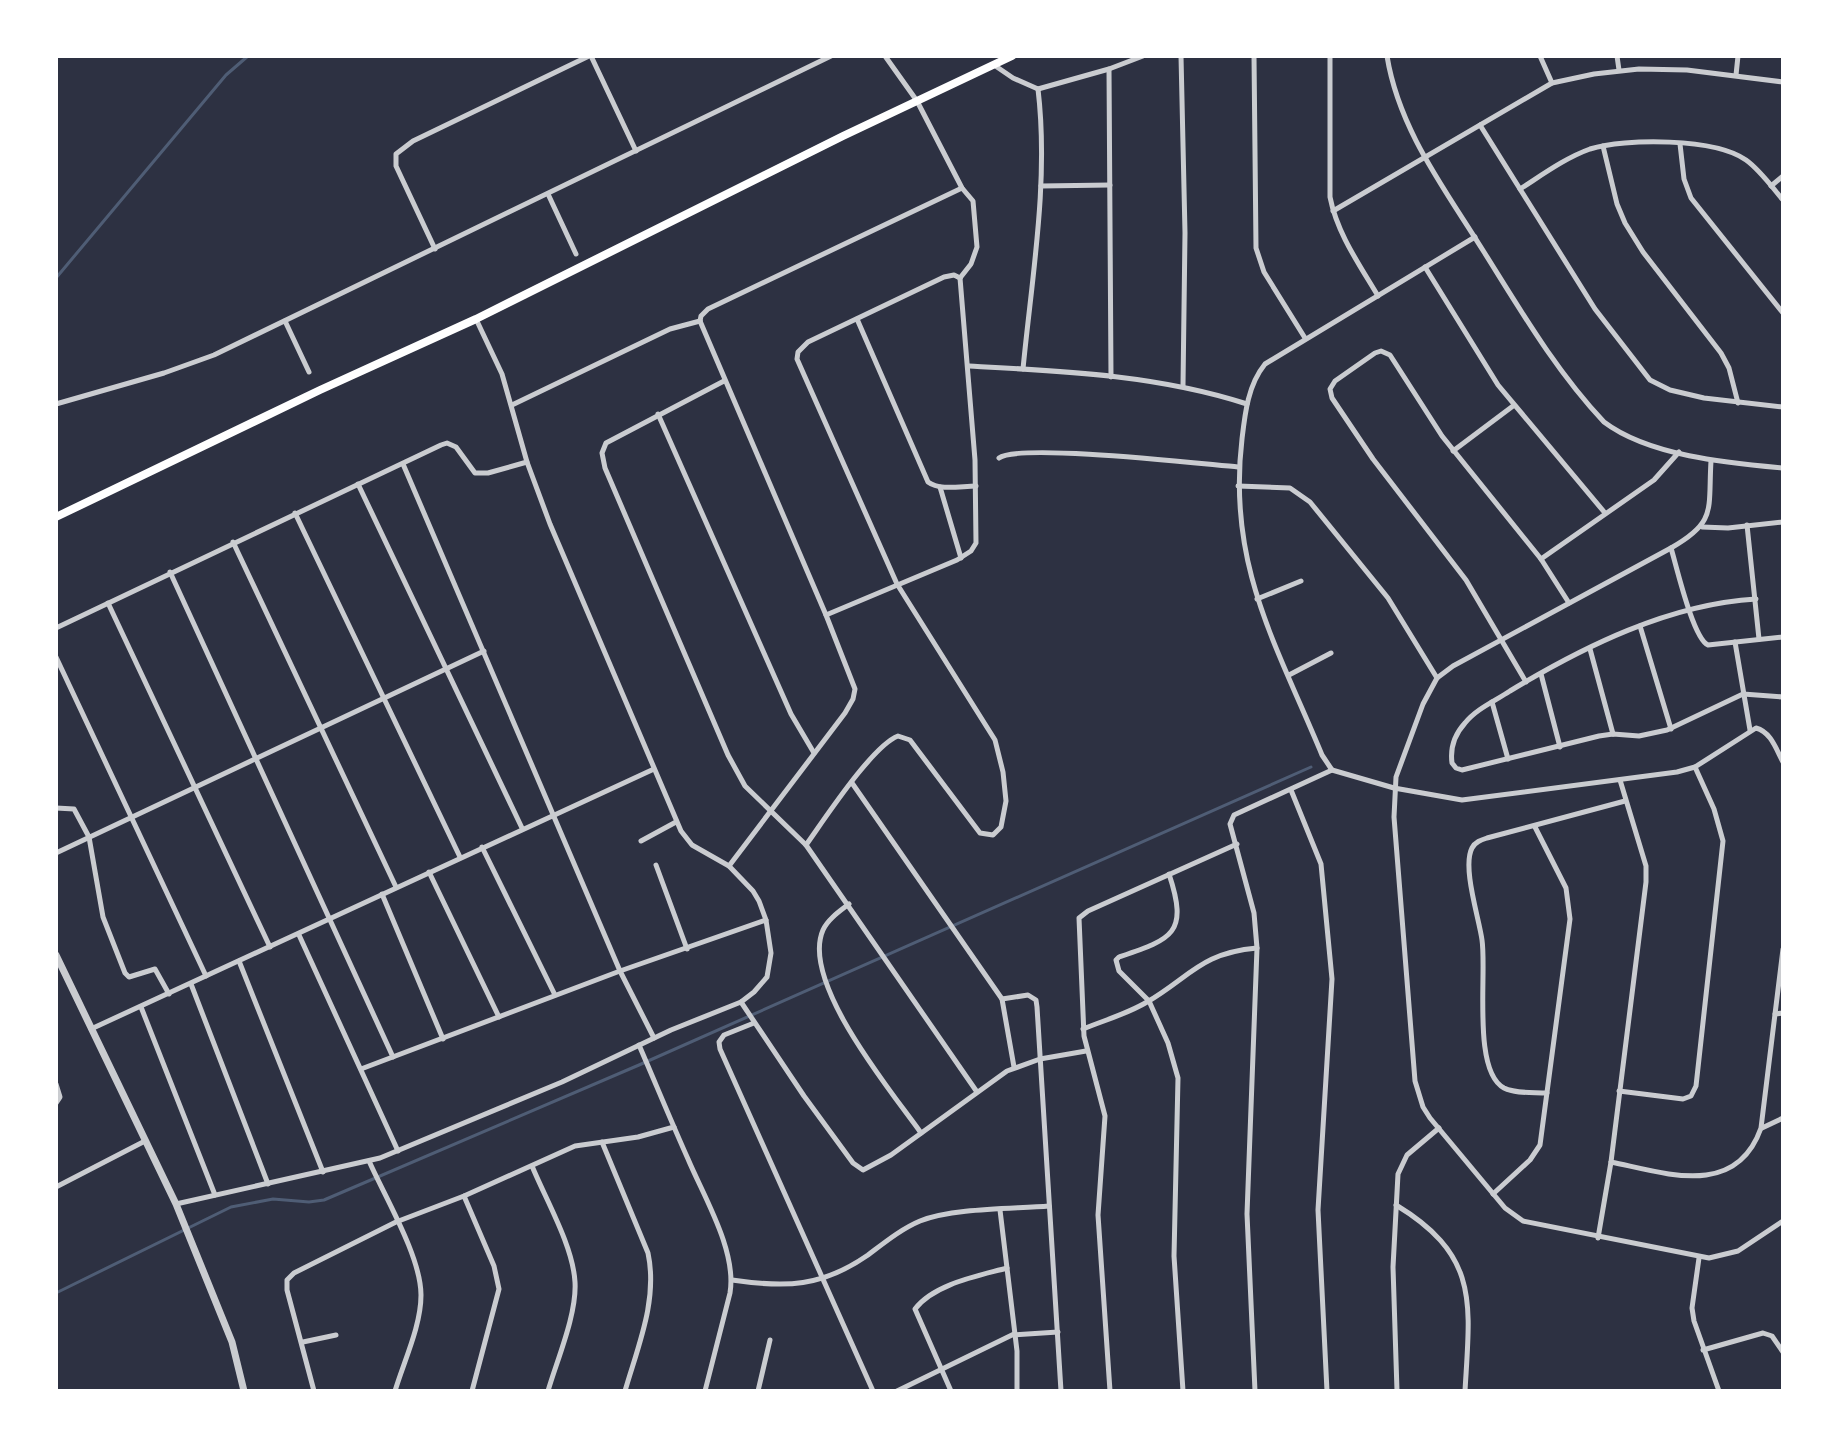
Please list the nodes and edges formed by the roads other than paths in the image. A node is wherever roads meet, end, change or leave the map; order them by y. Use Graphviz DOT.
graph roads {
  1 [pos="590,56"];
  2 [pos="831,56"];
  3 [pos="885,56"];
  4 [pos="1012,56"];
  5 [pos="1143,56"];
  6 [pos="1181,56"];
  7 [pos="1254,56"];
  8 [pos="1330,56"];
  9 [pos="1387,56"];
  10 [pos="1540,56"];
  11 [pos="1617,56"];
  12 [pos="1738,56"];
  13 [pos="994,65"];
  14 [pos="1109,69"];
  15 [pos="1619,70"];
  16 [pos="1736,75"];
  17 [pos="1783,82"];
  18 [pos="1552,83"];
  19 [pos="1038,89"];
  20 [pos="917,101"];
  21 [pos="1480,125"];
  22 [pos="1680,143"];
  23 [pos="1603,146"];
  24 [pos="636,151"];
  25 [pos="1424,158"];
  26 [pos="1783,176"];
  27 [pos="1110,185"];
  28 [pos="1041,186"];
  29 [pos="1771,186"];
  30 [pos="962,188"];
  31 [pos="1520,189"];
  32 [pos="547,193"];
  33 [pos="1783,200"];
  34 [pos="1333,211"];
  35 [pos="1475,237"];
  36 [pos="435,249"];
  37 [pos="576,254"];
  38 [pos="1425,267"];
  39 [pos="960,278"];
  40 [pos="1378,296"];
  41 [pos="1783,313"];
  42 [pos="476,319"];
  43 [pos="857,319"];
  44 [pos="285,321"];
  45 [pos="700,321"];
  46 [pos="1305,338"];
  47 [pos="969,366"];
  48 [pos="1023,369"];
  49 [pos="309,372"];
  50 [pos="1111,377"];
  51 [pos="724,381"];
  52 [pos="1183,386"];
  53 [pos="1738,403"];
  54 [pos="56,404"];
  55 [pos="1247,404"];
  56 [pos="512,405"];
  57 [pos="1513,406"];
  58 [pos="1783,407"];
  59 [pos="658,414"];
  60 [pos="1453,451"];
  61 [pos="1679,452"];
  62 [pos="999,458"];
  63 [pos="1711,461"];
  64 [pos="527,462"];
  65 [pos="403,464"];
  66 [pos="1238,467"];
  67 [pos="1783,468"];
  68 [pos="358,484"];
  69 [pos="976,486"];
  70 [pos="1238,486"];
  71 [pos="940,487"];
  72 [pos="295,513"];
  73 [pos="1605,513"];
  74 [pos="56,517"];
  75 [pos="1783,522"];
  76 [pos="1747,525"];
  77 [pos="1702,527"];
  78 [pos="233,542"];
  79 [pos="1671,548"];
  80 [pos="961,558"];
  81 [pos="1541,559"];
  82 [pos="170,572"];
  83 [pos="1301,581"];
  84 [pos="897,584"];
  85 [pos="1257,599"];
  86 [pos="1756,599"];
  87 [pos="108,603"];
  88 [pos="1569,603"];
  89 [pos="1690,610"];
  90 [pos="826,615"];
  91 [pos="1640,626"];
  92 [pos="56,628"];
  93 [pos="1783,637"];
  94 [pos="1501,639"];
  95 [pos="1759,639"];
  96 [pos="1735,642"];
  97 [pos="1590,649"];
  98 [pos="484,651"];
  99 [pos="1331,653"];
  100 [pos="56,657"];
  101 [pos="446,669"];
  102 [pos="1541,674"];
  103 [pos="1289,675"];
  104 [pos="1437,678"];
  105 [pos="1526,682"];
  106 [pos="1743,694"];
  107 [pos="1783,697"];
  108 [pos="384,698"];
  109 [pos="1492,702"];
  110 [pos="322,727"];
  111 [pos="1671,729"];
  112 [pos="1750,730"];
  113 [pos="1613,734"];
  114 [pos="1560,747"];
  115 [pos="814,753"];
  116 [pos="257,758"];
  117 [pos="1508,759"];
  118 [pos="1783,762"];
  119 [pos="1695,767"];
  120 [pos="654,769"];
  121 [pos="1332,770"];
  122 [pos="1620,780"];
  123 [pos="852,783"];
  124 [pos="194,788"];
  125 [pos="1394,788"];
  126 [pos="1291,790"];
  127 [pos="1625,801"];
  128 [pos="56,808"];
  129 [pos="771,811"];
  130 [pos="553,814"];
  131 [pos="131,818"];
  132 [pos="676,822"];
  133 [pos="1535,827"];
  134 [pos="522,828"];
  135 [pos="89,837"];
  136 [pos="641,841"];
  137 [pos="1237,844"];
  138 [pos="806,845"];
  139 [pos="482,847"];
  140 [pos="56,853"];
  141 [pos="460,857"];
  142 [pos="656,865"];
  143 [pos="729,866"];
  144 [pos="429,872"];
  145 [pos="1169,874"];
  146 [pos="396,887"];
  147 [pos="382,894"];
  148 [pos="849,904"];
  149 [pos="332,920"];
  150 [pos="766,920"];
  151 [pos="299,935"];
  152 [pos="270,947"];
  153 [pos="1257,948"];
  154 [pos="687,949"];
  155 [pos="1783,949"];
  156 [pos="56,955"];
  157 [pos="239,961"];
  158 [pos="620,971"];
  159 [pos="206,976"];
  160 [pos="191,984"];
  161 [pos="169,994"];
  162 [pos="555,995"];
  163 [pos="1002,999"];
  164 [pos="1149,1001"];
  165 [pos="741,1002"];
  166 [pos="141,1007"];
  167 [pos="1783,1013"];
  168 [pos="1775,1014"];
  169 [pos="499,1017"];
  170 [pos="754,1023"];
  171 [pos="91,1029"];
  172 [pos="1083,1029"];
  173 [pos="654,1038"];
  174 [pos="443,1039"];
  175 [pos="639,1045"];
  176 [pos="1086,1051"];
  177 [pos="393,1057"];
  178 [pos="1040,1059"];
  179 [pos="1014,1067"];
  180 [pos="361,1069"];
  181 [pos="56,1084"];
  182 [pos="1619,1091"];
  183 [pos="977,1092"];
  184 [pos="1547,1093"];
  185 [pos="56,1103"];
  186 [pos="1783,1118"];
  187 [pos="674,1127"];
  188 [pos="1439,1128"];
  189 [pos="1761,1128"];
  190 [pos="921,1133"];
  191 [pos="146,1141"];
  192 [pos="602,1142"];
  193 [pos="398,1151"];
  194 [pos="369,1161"];
  195 [pos="1611,1162"];
  196 [pos="532,1166"];
  197 [pos="323,1172"];
  198 [pos="268,1184"];
  199 [pos="56,1187"];
  200 [pos="1493,1194"];
  201 [pos="215,1195"];
  202 [pos="464,1196"];
  203 [pos="176,1204"];
  204 [pos="1396,1205"];
  205 [pos="1049,1206"];
  206 [pos="1000,1210"];
  207 [pos="1783,1221"];
  208 [pos="396,1222"];
  209 [pos="1598,1238"];
  210 [pos="1699,1258"];
  211 [pos="1007,1268"];
  212 [pos="824,1279"];
  213 [pos="732,1280"];
  214 [pos="1058,1332"];
  215 [pos="1014,1334"];
  216 [pos="336,1335"];
  217 [pos="770,1340"];
  218 [pos="303,1342"];
  219 [pos="1703,1350"];
  220 [pos="1783,1352"];
  221 [pos="940,1369"];
  222 [pos="244,1391"];
  223 [pos="314,1391"];
  224 [pos="395,1391"];
  225 [pos="472,1391"];
  226 [pos="548,1391"];
  227 [pos="625,1391"];
  228 [pos="705,1391"];
  229 [pos="758,1391"];
  230 [pos="873,1391"];
  231 [pos="897,1391"];
  232 [pos="951,1391"];
  233 [pos="1017,1391"];
  234 [pos="1061,1391"];
  235 [pos="1110,1391"];
  236 [pos="1183,1391"];
  237 [pos="1255,1391"];
  238 [pos="1327,1391"];
  239 [pos="1397,1391"];
  240 [pos="1465,1391"];
  241 [pos="1719,1391"];
  1 -- 24 [label="street"];
  1 -- 36 [label="street"];
  2 -- 24 [label="street"];
  3 -- 20 [label="street"];
  4 -- 13 [label="main road"];
  5 -- 14 [label="street"];
  6 -- 52 [label="street"];
  7 -- 46 [label="street"];
  8 -- 34 [label="street"];
  9 -- 25 [label="street"];
  10 -- 18 [label="street"];
  11 -- 15 [label="street"];
  12 -- 16 [label="street"];
  13 -- 19 [label="street"];
  13 -- 20 [label="main road"];
  14 -- 19 [label="street"];
  14 -- 27 [label="street"];
  15 -- 16 [label="street"];
  15 -- 18 [label="street"];
  16 -- 17 [label="street"];
  18 -- 21 [label="street"];
  19 -- 28 [label="street"];
  20 -- 30 [label="street"];
  20 -- 42 [label="main road"];
  21 -- 25 [label="street"];
  21 -- 31 [label="street"];
  22 -- 23 [label="street"];
  22 -- 29 [label="street"];
  22 -- 41 [label="street"];
  23 -- 31 [label="street"];
  23 -- 53 [label="street"];
  24 -- 32 [label="street"];
  25 -- 34 [label="street"];
  25 -- 35 [label="street"];
  26 -- 29 [label="street"];
  27 -- 28 [label="street"];
  27 -- 50 [label="street"];
  28 -- 48 [label="street"];
  29 -- 33 [label="street"];
  30 -- 39 [label="street"];
  30 -- 45 [label="street"];
  31 -- 53 [label="street"];
  32 -- 36 [label="street"];
  32 -- 37 [label="street"];
  34 -- 40 [label="street"];
  35 -- 38 [label="street"];
  35 -- 61 [label="street"];
  36 -- 44 [label="street"];
  38 -- 40 [label="street"];
  38 -- 57 [label="street"];
  39 -- 43 [label="street"];
  39 -- 47 [label="street"];
  40 -- 46 [label="street"];
  42 -- 56 [label="street"];
  42 -- 74 [label="main road"];
  43 -- 71 [label="street"];
  43 -- 84 [label="street"];
  44 -- 49 [label="street"];
  44 -- 54 [label="street"];
  45 -- 51 [label="street"];
  45 -- 56 [label="street"];
  46 -- 55 [label="street"];
  47 -- 48 [label="street"];
  47 -- 69 [label="street"];
  48 -- 50 [label="street"];
  50 -- 52 [label="street"];
  51 -- 59 [label="street"];
  51 -- 90 [label="street"];
  52 -- 55 [label="street"];
  53 -- 58 [label="street"];
  55 -- 66 [label="street"];
  56 -- 64 [label="street"];
  57 -- 60 [label="street"];
  57 -- 73 [label="street"];
  59 -- 115 [label="street"];
  59 -- 129 [label="street"];
  60 -- 81 [label="street"];
  60 -- 94 [label="street"];
  61 -- 63 [label="street"];
  61 -- 73 [label="street"];
  62 -- 66 [label="street"];
  63 -- 67 [label="street"];
  63 -- 77 [label="street"];
  64 -- 65 [label="street"];
  64 -- 120 [label="street"];
  65 -- 68 [label="street"];
  65 -- 98 [label="street"];
  66 -- 70 [label="street"];
  68 -- 72 [label="street"];
  68 -- 101 [label="street"];
  69 -- 71 [label="street"];
  69 -- 80 [label="street"];
  70 -- 85 [label="street"];
  70 -- 104 [label="street"];
  71 -- 80 [label="street"];
  72 -- 78 [label="street"];
  72 -- 108 [label="street"];
  73 -- 81 [label="street"];
  75 -- 76 [label="street"];
  76 -- 77 [label="street"];
  76 -- 86 [label="street"];
  77 -- 79 [label="street"];
  78 -- 82 [label="street"];
  78 -- 110 [label="street"];
  79 -- 88 [label="street"];
  79 -- 89 [label="street"];
  80 -- 84 [label="street"];
  81 -- 88 [label="street"];
  82 -- 87 [label="street"];
  82 -- 116 [label="street"];
  83 -- 85 [label="street"];
  84 -- 90 [label="street"];
  84 -- 123 [label="street"];
  85 -- 103 [label="street"];
  86 -- 89 [label="street"];
  86 -- 95 [label="street"];
  87 -- 92 [label="street"];
  87 -- 124 [label="street"];
  88 -- 94 [label="street"];
  89 -- 91 [label="street"];
  89 -- 96 [label="street"];
  90 -- 115 [label="street"];
  91 -- 97 [label="street"];
  91 -- 111 [label="street"];
  93 -- 95 [label="street"];
  94 -- 104 [label="street"];
  94 -- 105 [label="street"];
  95 -- 96 [label="street"];
  96 -- 106 [label="street"];
  97 -- 102 [label="street"];
  97 -- 113 [label="street"];
  98 -- 101 [label="street"];
  98 -- 130 [label="street"];
  99 -- 103 [label="street"];
  100 -- 131 [label="street"];
  101 -- 108 [label="street"];
  101 -- 134 [label="street"];
  102 -- 105 [label="street"];
  102 -- 114 [label="street"];
  103 -- 121 [label="street"];
  104 -- 125 [label="street"];
  105 -- 109 [label="street"];
  106 -- 107 [label="street"];
  106 -- 111 [label="street"];
  106 -- 112 [label="street"];
  108 -- 110 [label="street"];
  108 -- 141 [label="street"];
  109 -- 117 [label="street"];
  109 -- 117 [label="street"];
  110 -- 116 [label="street"];
  110 -- 146 [label="street"];
  111 -- 113 [label="street"];
  112 -- 118 [label="street"];
  112 -- 119 [label="street"];
  113 -- 114 [label="street"];
  114 -- 117 [label="street"];
  115 -- 129 [label="street"];
  116 -- 124 [label="street"];
  116 -- 149 [label="street"];
  119 -- 122 [label="street"];
  119 -- 182 [label="street"];
  120 -- 130 [label="street"];
  120 -- 132 [label="street"];
  121 -- 125 [label="street"];
  121 -- 126 [label="street"];
  122 -- 125 [label="street"];
  122 -- 127 [label="street"];
  123 -- 138 [label="street"];
  123 -- 163 [label="street"];
  124 -- 131 [label="street"];
  124 -- 152 [label="street"];
  125 -- 188 [label="street"];
  126 -- 137 [label="street"];
  126 -- 238 [label="street"];
  127 -- 133 [label="street"];
  127 -- 182 [label="street"];
  128 -- 135 [label="street"];
  129 -- 138 [label="street"];
  129 -- 143 [label="street"];
  130 -- 134 [label="street"];
  130 -- 158 [label="street"];
  131 -- 135 [label="street"];
  131 -- 159 [label="street"];
  132 -- 136 [label="street"];
  132 -- 143 [label="street"];
  133 -- 184 [label="street"];
  133 -- 184 [label="street"];
  134 -- 139 [label="street"];
  135 -- 140 [label="street"];
  135 -- 161 [label="street"];
  137 -- 145 [label="street"];
  137 -- 153 [label="street"];
  138 -- 148 [label="street"];
  139 -- 141 [label="street"];
  139 -- 162 [label="street"];
  141 -- 144 [label="street"];
  142 -- 154 [label="street"];
  143 -- 150 [label="street"];
  144 -- 146 [label="street"];
  144 -- 169 [label="street"];
  145 -- 164 [label="street"];
  145 -- 172 [label="street"];
  146 -- 147 [label="street"];
  147 -- 149 [label="street"];
  147 -- 174 [label="street"];
  148 -- 183 [label="street"];
  148 -- 190 [label="street"];
  149 -- 151 [label="street"];
  149 -- 177 [label="street"];
  150 -- 154 [label="street"];
  150 -- 165 [label="street"];
  151 -- 152 [label="street"];
  151 -- 180 [label="street"];
  152 -- 157 [label="street"];
  153 -- 164 [label="street"];
  153 -- 237 [label="street"];
  154 -- 158 [label="street"];
  155 -- 168 [label="street"];
  156 -- 171 [label="street"];
  157 -- 159 [label="street"];
  157 -- 197 [label="street"];
  158 -- 162 [label="street"];
  158 -- 173 [label="street"];
  159 -- 160 [label="street"];
  160 -- 161 [label="street"];
  160 -- 198 [label="street"];
  161 -- 166 [label="street"];
  162 -- 169 [label="street"];
  163 -- 178 [label="street"];
  163 -- 179 [label="street"];
  164 -- 172 [label="street"];
  164 -- 236 [label="street"];
  165 -- 170 [label="street"];
  165 -- 173 [label="street"];
  166 -- 171 [label="street"];
  166 -- 201 [label="street"];
  167 -- 168 [label="street"];
  168 -- 189 [label="street"];
  169 -- 174 [label="street"];
  170 -- 190 [label="street"];
  170 -- 212 [label="street"];
  171 -- 191 [label="street"];
  172 -- 176 [label="street"];
  173 -- 175 [label="street"];
  174 -- 177 [label="street"];
  175 -- 187 [label="street"];
  175 -- 193 [label="street"];
  176 -- 178 [label="street"];
  176 -- 235 [label="street"];
  177 -- 180 [label="street"];
  178 -- 179 [label="street"];
  178 -- 205 [label="street"];
  179 -- 183 [label="street"];
  180 -- 193 [label="street"];
  181 -- 185 [label="street"];
  182 -- 195 [label="street"];
  183 -- 190 [label="street"];
  184 -- 200 [label="street"];
  186 -- 189 [label="street"];
  187 -- 192 [label="street"];
  187 -- 213 [label="street"];
  188 -- 200 [label="street"];
  188 -- 204 [label="street"];
  189 -- 195 [label="street"];
  191 -- 199 [label="street"];
  191 -- 203 [label="street"];
  192 -- 196 [label="street"];
  192 -- 227 [label="street"];
  193 -- 194 [label="street"];
  194 -- 197 [label="street"];
  194 -- 208 [label="street"];
  195 -- 209 [label="street"];
  196 -- 202 [label="street"];
  196 -- 226 [label="street"];
  197 -- 198 [label="street"];
  198 -- 201 [label="street"];
  200 -- 209 [label="street"];
  201 -- 203 [label="street"];
  202 -- 208 [label="street"];
  202 -- 225 [label="street"];
  203 -- 222 [label="street"];
  204 -- 239 [label="street"];
  204 -- 240 [label="street"];
  205 -- 206 [label="street"];
  205 -- 214 [label="street"];
  206 -- 211 [label="street"];
  206 -- 212 [label="street"];
  207 -- 210 [label="street"];
  208 -- 218 [label="street"];
  208 -- 224 [label="street"];
  209 -- 210 [label="street"];
  210 -- 219 [label="street"];
  211 -- 215 [label="street"];
  211 -- 221 [label="street"];
  212 -- 213 [label="street"];
  212 -- 230 [label="street"];
  213 -- 228 [label="street"];
  214 -- 215 [label="street"];
  214 -- 234 [label="street"];
  215 -- 221 [label="street"];
  215 -- 233 [label="street"];
  216 -- 218 [label="street"];
  217 -- 229 [label="street"];
  218 -- 223 [label="street"];
  219 -- 220 [label="street"];
  219 -- 241 [label="street"];
  221 -- 231 [label="street"];
  221 -- 232 [label="street"];
}
